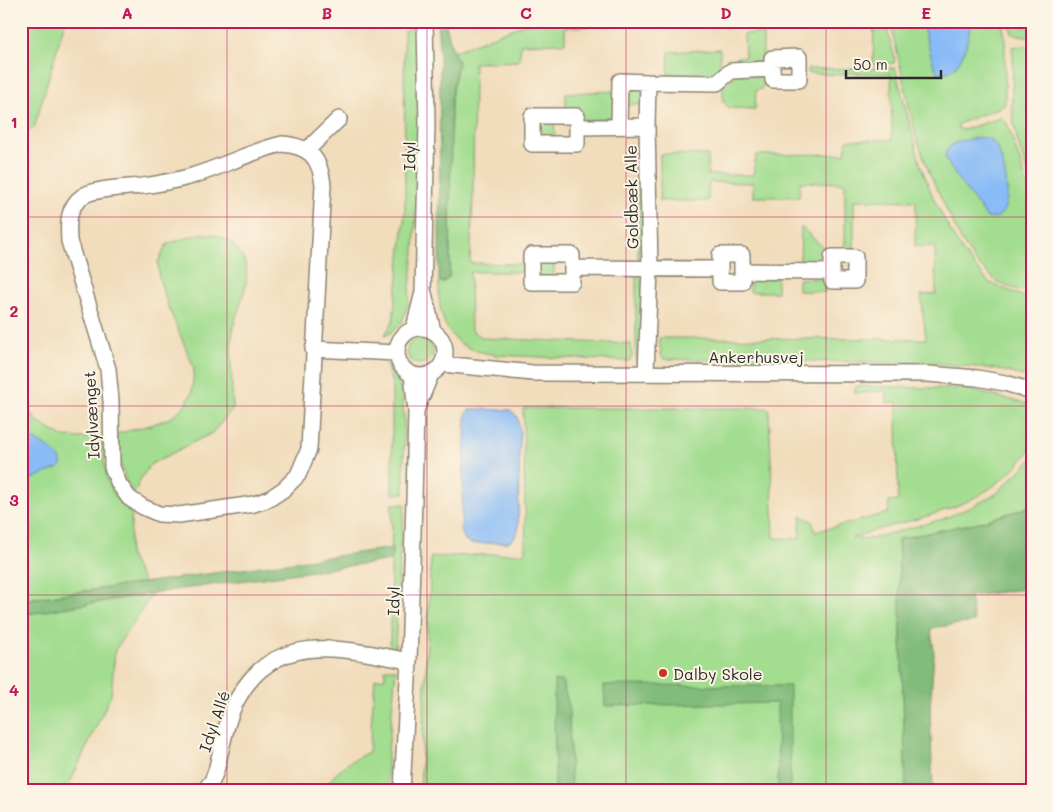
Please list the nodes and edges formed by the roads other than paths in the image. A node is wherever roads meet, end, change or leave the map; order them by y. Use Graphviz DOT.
graph roads {
  1 [pos="425,21"];
  2 [pos="772,69"];
  3 [pos="648,82"];
  4 [pos="339,119"];
  5 [pos="619,126"];
  6 [pos="647,126"];
  7 [pos="577,127"];
  8 [pos="307,150"];
  9 [pos="572,268"];
  10 [pos="650,268"];
  11 [pos="832,272"];
  12 [pos="423,292"];
  13 [pos="414,328"];
  14 [pos="434,330"];
  15 [pos="313,350"];
  16 [pos="397,352"];
  17 [pos="439,363"];
  18 [pos="412,374"];
  19 [pos="646,374"];
  20 [pos="1032,391"];
  21 [pos="416,411"];
  22 [pos="409,661"];
  23 [pos="204,791"];
  24 [pos="402,791"];
  1 -- 12 [label="street, Idyl"];
  2 -- 3 [label="street, Goldbæk Alle"];
  3 -- 5 [label="street, Goldbæk Alle"];
  3 -- 6 [label="street, Goldbæk Alle"];
  4 -- 8 [label="street"];
  5 -- 6 [label="street, Goldbæk Alle"];
  5 -- 7 [label="street, Goldbæk Alle"];
  6 -- 10 [label="street, Goldbæk Alle"];
  8 -- 15 [label="street, Idylvænget"];
  8 -- 15 [label="street, Idylvænget"];
  9 -- 10 [label="street, Goldbæk Alle"];
  10 -- 11 [label="street, Goldbæk Alle"];
  10 -- 19 [label="street, Goldbæk Alle"];
  12 -- 13 [label="street, Idyl"];
  12 -- 14 [label="street, Idyl"];
  13 -- 14 [label="street"];
  13 -- 16 [label="street"];
  14 -- 17 [label="street"];
  15 -- 16 [label="street"];
  16 -- 18 [label="street"];
  17 -- 18 [label="street"];
  17 -- 19 [label="street, Ankerhusvej"];
  17 -- 21 [label="street, Idyl"];
  18 -- 21 [label="street, Idyl"];
  19 -- 20 [label="street, Ankerhusvej"];
  21 -- 22 [label="street, Idyl"];
  22 -- 23 [label="street, Idyl Allé"];
  22 -- 24 [label="street, Idyl"];
}
